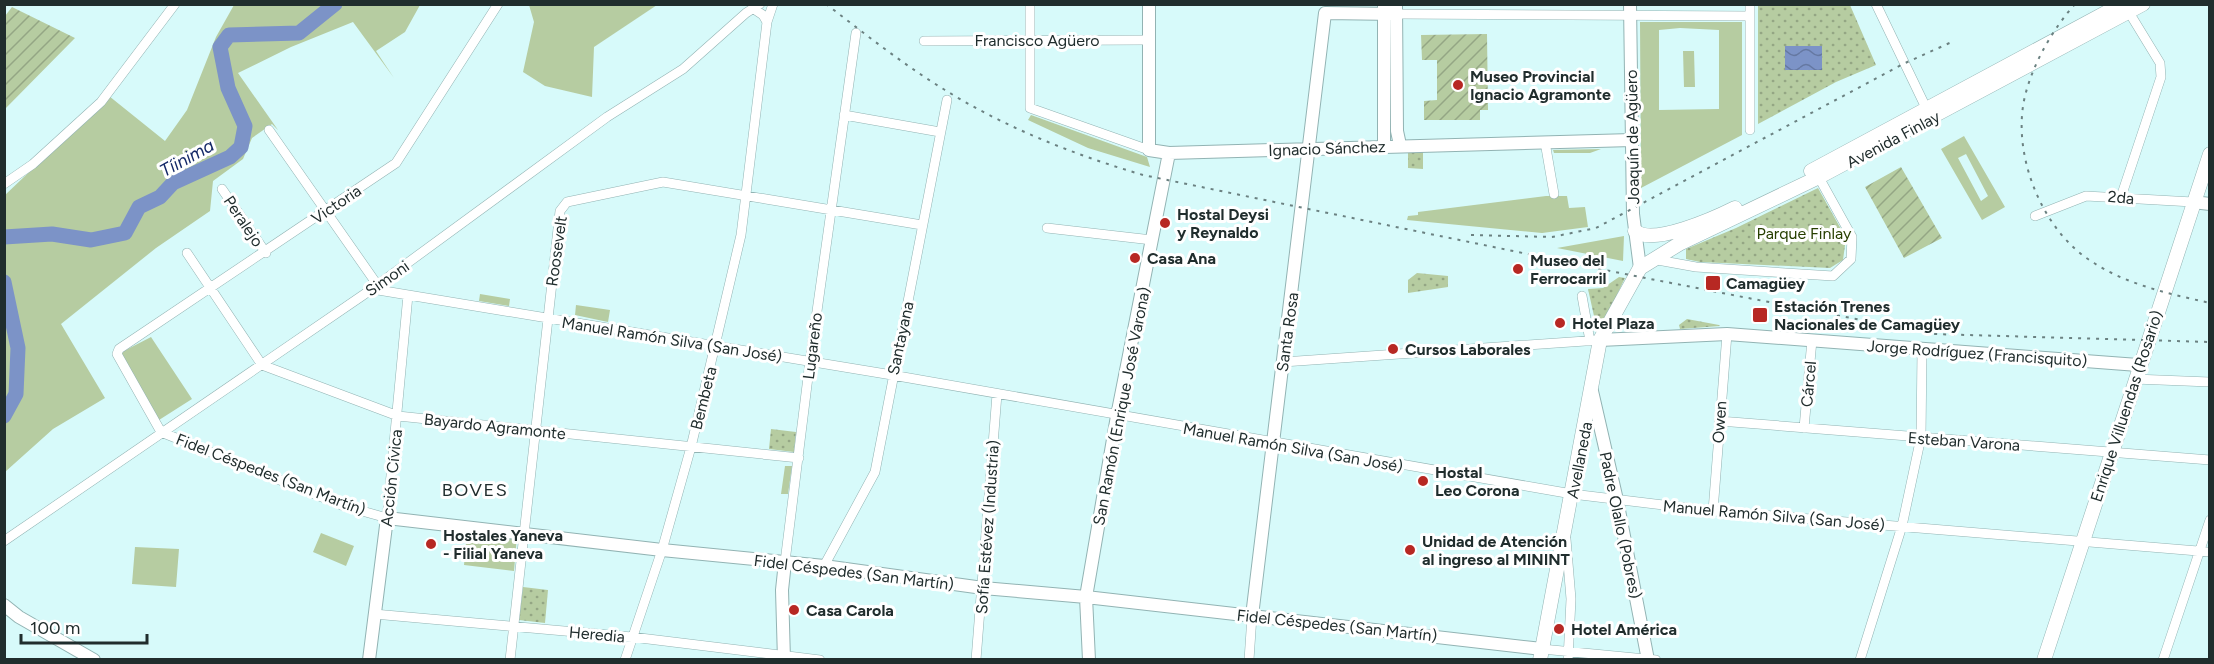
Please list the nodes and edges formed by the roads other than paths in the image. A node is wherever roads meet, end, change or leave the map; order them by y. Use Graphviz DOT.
graph roads {
  1 [pos="175,4"];
  2 [pos="498,4"];
  3 [pos="773,4"];
  4 [pos="1030,4"];
  5 [pos="1149,4"];
  6 [pos="1750,4"];
  7 [pos="1876,4"];
  8 [pos="2143,4"];
  9 [pos="757,7"];
  10 [pos="2125,7"];
  11 [pos="1325,9"];
  12 [pos="1390,9"];
  13 [pos="1512,10"];
  14 [pos="1630,10"];
  15 [pos="1750,16"];
  16 [pos="767,22"];
  17 [pos="856,33"];
  18 [pos="1030,40"];
  19 [pos="1149,40"];
  20 [pos="924,41"];
  21 [pos="947,100"];
  22 [pos="1925,113"];
  23 [pos="844,115"];
  24 [pos="269,130"];
  25 [pos="1750,130"];
  26 [pos="1391,131"];
  27 [pos="939,132"];
  28 [pos="1632,140"];
  29 [pos="1545,142"];
  30 [pos="1400,145"];
  31 [pos="1384,146"];
  32 [pos="1310,149"];
  33 [pos="1149,150"];
  34 [pos="1169,153"];
  35 [pos="2210,154"];
  36 [pos="1812,176"];
  37 [pos="4,184"];
  38 [pos="222,189"];
  39 [pos="1554,194"];
  40 [pos="747,195"];
  41 [pos="2121,197"];
  42 [pos="2193,202"];
  43 [pos="2210,204"];
  44 [pos="831,209"];
  45 [pos="326,210"];
  46 [pos="2035,216"];
  47 [pos="922,225"];
  48 [pos="1047,228"];
  49 [pos="1635,231"];
  50 [pos="1152,240"];
  51 [pos="1679,244"];
  52 [pos="187,253"];
  53 [pos="266,253"];
  54 [pos="1652,259"];
  55 [pos="1681,264"];
  56 [pos="1640,268"];
  57 [pos="377,288"];
  58 [pos="209,289"];
  59 [pos="408,295"];
  60 [pos="1582,296"];
  61 [pos="547,318"];
  62 [pos="1726,334"];
  63 [pos="1812,340"];
  64 [pos="1595,341"];
  65 [pos="716,347"];
  66 [pos="119,349"];
  67 [pos="1922,350"];
  68 [pos="810,361"];
  69 [pos="1283,362"];
  70 [pos="262,365"];
  71 [pos="2138,365"];
  72 [pos="892,375"];
  73 [pos="2134,379"];
  74 [pos="2210,381"];
  75 [pos="1592,391"];
  76 [pos="997,394"];
  77 [pos="398,416"];
  78 [pos="1118,416"];
  79 [pos="1719,421"];
  80 [pos="1804,428"];
  81 [pos="534,430"];
  82 [pos="161,432"];
  83 [pos="1921,437"];
  84 [pos="1271,442"];
  85 [pos="691,447"];
  86 [pos="2111,452"];
  87 [pos="799,458"];
  88 [pos="2210,460"];
  89 [pos="1572,494"];
  90 [pos="1617,500"];
  91 [pos="1713,511"];
  92 [pos="387,518"];
  93 [pos="2210,520"];
  94 [pos="1902,526"];
  95 [pos="1565,528"];
  96 [pos="522,533"];
  97 [pos="4,541"];
  98 [pos="2081,541"];
  99 [pos="662,550"];
  100 [pos="2204,552"];
  101 [pos="785,562"];
  102 [pos="824,566"];
  103 [pos="983,588"];
  104 [pos="1086,597"];
  105 [pos="4,605"];
  106 [pos="374,614"];
  107 [pos="1252,616"];
  108 [pos="513,626"];
  109 [pos="632,638"];
  110 [pos="1541,654"];
  111 [pos="1568,655"];
  112 [pos="784,657"];
  113 [pos="1650,659"];
  114 [pos="94,660"];
  115 [pos="369,660"];
  116 [pos="510,660"];
  117 [pos="625,660"];
  118 [pos="820,660"];
  119 [pos="976,660"];
  120 [pos="1089,660"];
  121 [pos="1249,660"];
  122 [pos="1860,660"];
  123 [pos="2043,660"];
  124 [pos="2163,660"];
  1 -- 37 [label="street"];
  2 -- 45 [label="street, Victoria"];
  3 -- 16 [label="street, Bembeta"];
  4 -- 18 [label="street"];
  5 -- 19 [label="street"];
  6 -- 15 [label="street"];
  7 -- 22 [label="street"];
  8 -- 10 [label="main road, Avenida Finlay"];
  9 -- 16 [label="street"];
  9 -- 57 [label="street, Simoni"];
  10 -- 22 [label="main road, Avenida Finlay"];
  10 -- 41 [label="street"];
  11 -- 12 [label="street"];
  11 -- 32 [label="street, Santa Rosa"];
  12 -- 13 [label="street"];
  12 -- 26 [label="street"];
  13 -- 14 [label="street"];
  14 -- 15 [label="street"];
  14 -- 28 [label="street, Joaquín de Agüero"];
  15 -- 25 [label="street"];
  16 -- 40 [label="street, Bembeta"];
  17 -- 23 [label="street, Lugareño"];
  18 -- 19 [label="street, Francisco Agüero"];
  18 -- 20 [label="street, Francisco Agüero"];
  18 -- 33 [label="street, Ignacio Sánchez"];
  19 -- 33 [label="street"];
  21 -- 27 [label="street, Santayana"];
  22 -- 36 [label="main road, Avenida Finlay"];
  23 -- 27 [label="street"];
  23 -- 44 [label="street, Lugareño"];
  24 -- 45 [label="street"];
  26 -- 30 [label="street"];
  26 -- 31 [label="street"];
  27 -- 47 [label="street, Santayana"];
  28 -- 29 [label="street, Ignacio Sánchez"];
  28 -- 49 [label="street, Joaquín de Agüero"];
  29 -- 30 [label="street, Ignacio Sánchez"];
  29 -- 39 [label="street"];
  30 -- 31 [label="street, Ignacio Sánchez"];
  31 -- 32 [label="street, Ignacio Sánchez"];
  32 -- 34 [label="street, Ignacio Sánchez"];
  32 -- 69 [label="street, Santa Rosa"];
  33 -- 34 [label="street, Ignacio Sánchez"];
  34 -- 50 [label="street, San Ramón (Enrique José Varona)"];
  35 -- 42 [label="main road, Enrique Villuendas (Rosario)"];
  36 -- 49 [label="main road, Avenida Finlay"];
  36 -- 51 [label="main road, Avenida Finlay"];
  36 -- 55 [label="street"];
  38 -- 53 [label="street, Peralejo"];
  40 -- 44 [label="street, Roosevelt"];
  40 -- 61 [label="street, Roosevelt"];
  40 -- 65 [label="street, Bembeta"];
  41 -- 42 [label="street, 2da"];
  41 -- 46 [label="street, 2da"];
  42 -- 43 [label="street, 2da"];
  42 -- 71 [label="main road, Enrique Villuendas (Rosario)"];
  44 -- 47 [label="street, Roosevelt"];
  44 -- 68 [label="street, Lugareño"];
  45 -- 53 [label="street, Victoria"];
  45 -- 57 [label="street"];
  47 -- 72 [label="street, Santayana"];
  48 -- 50 [label="street"];
  49 -- 56 [label="street, Joaquín de Agüero"];
  50 -- 78 [label="street, San Ramón (Enrique José Varona)"];
  51 -- 54 [label="main road, Avenida Finlay"];
  51 -- 55 [label="street"];
  52 -- 58 [label="street"];
  53 -- 58 [label="street, Victoria"];
  54 -- 55 [label="street"];
  54 -- 56 [label="main road, Avenida Finlay"];
  56 -- 64 [label="main road, Avellaneda"];
  57 -- 59 [label="street, Manuel Ramón Silva (San José)"];
  57 -- 70 [label="street, Simoni"];
  58 -- 66 [label="street, Victoria"];
  58 -- 70 [label="street"];
  59 -- 61 [label="street, Manuel Ramón Silva (San José)"];
  59 -- 77 [label="street, Acción Cívica"];
  60 -- 64 [label="street"];
  61 -- 65 [label="street, Manuel Ramón Silva (San José)"];
  61 -- 81 [label="street, Roosevelt"];
  62 -- 63 [label="street, Jorge Rodríguez (Francisquito)"];
  62 -- 64 [label="street, Jorge Rodríguez (Francisquito)"];
  62 -- 79 [label="street, Owen"];
  63 -- 67 [label="street, Jorge Rodríguez (Francisquito)"];
  63 -- 80 [label="street, Cárcel"];
  64 -- 69 [label="street, Jorge Rodríguez (Francisquito)"];
  64 -- 75 [label="main road, Avellaneda"];
  65 -- 68 [label="street, Manuel Ramón Silva (San José)"];
  65 -- 85 [label="street, Bembeta"];
  66 -- 82 [label="street, Fidel Céspedes (San Martín)"];
  67 -- 71 [label="street, Jorge Rodríguez (Francisquito)"];
  67 -- 83 [label="street"];
  68 -- 72 [label="street, Manuel Ramón Silva (San José)"];
  68 -- 87 [label="street, Lugareño"];
  69 -- 84 [label="street, Santa Rosa"];
  70 -- 77 [label="street, Bayardo Agramonte"];
  70 -- 82 [label="street, Simoni"];
  71 -- 73 [label="main road, Enrique Villuendas (Rosario)"];
  72 -- 76 [label="street, Manuel Ramón Silva (San José)"];
  72 -- 102 [label="street, Santayana"];
  73 -- 74 [label="street"];
  73 -- 86 [label="main road, Enrique Villuendas (Rosario)"];
  75 -- 89 [label="main road, Avellaneda"];
  75 -- 90 [label="street, Padre Olallo (Pobres)"];
  76 -- 78 [label="street, Manuel Ramón Silva (San José)"];
  76 -- 103 [label="street, Sofía Estévez (Industria)"];
  77 -- 81 [label="street, Bayardo Agramonte"];
  77 -- 92 [label="street, Acción Cívica"];
  78 -- 84 [label="street, Manuel Ramón Silva (San José)"];
  78 -- 104 [label="street, San Ramón (Enrique José Varona)"];
  79 -- 80 [label="street, Esteban Varona"];
  79 -- 91 [label="street, Owen"];
  80 -- 83 [label="street, Esteban Varona"];
  81 -- 85 [label="street, Bayardo Agramonte"];
  81 -- 96 [label="street, Roosevelt"];
  82 -- 92 [label="street, Fidel Céspedes (San Martín)"];
  82 -- 97 [label="street, Simoni"];
  83 -- 86 [label="street, Esteban Varona"];
  83 -- 94 [label="street"];
  84 -- 89 [label="street, Manuel Ramón Silva (San José)"];
  84 -- 107 [label="street, Santa Rosa"];
  85 -- 87 [label="street, Bayardo Agramonte"];
  85 -- 99 [label="street, Bembeta"];
  86 -- 88 [label="street, Esteban Varona"];
  86 -- 98 [label="main road, Enrique Villuendas (Rosario)"];
  87 -- 101 [label="street, Lugareño"];
  89 -- 90 [label="street, Manuel Ramón Silva (San José)"];
  89 -- 95 [label="main road, Avellaneda"];
  90 -- 91 [label="street, Manuel Ramón Silva (San José)"];
  90 -- 113 [label="street, Padre Olallo (Pobres)"];
  91 -- 94 [label="street, Manuel Ramón Silva (San José)"];
  92 -- 96 [label="street, Fidel Céspedes (San Martín)"];
  92 -- 106 [label="street, Acción Cívica"];
  93 -- 100 [label="street"];
  94 -- 98 [label="street, Manuel Ramón Silva (San José)"];
  94 -- 122 [label="street"];
  95 -- 110 [label="main road, Avellaneda"];
  95 -- 111 [label="street"];
  96 -- 99 [label="street, Fidel Céspedes (San Martín)"];
  96 -- 108 [label="street, Roosevelt"];
  98 -- 100 [label="street, Manuel Ramón Silva (San José)"];
  98 -- 123 [label="main road, Enrique Villuendas (Rosario)"];
  99 -- 101 [label="street, Fidel Céspedes (San Martín)"];
  99 -- 109 [label="street, Bembeta"];
  100 -- 124 [label="street"];
  101 -- 102 [label="street, Fidel Céspedes (San Martín)"];
  101 -- 112 [label="street, Lugareño"];
  102 -- 103 [label="street, Fidel Céspedes (San Martín)"];
  103 -- 104 [label="street, Fidel Céspedes (San Martín)"];
  103 -- 119 [label="street, Sofía Estévez (Industria)"];
  104 -- 107 [label="street, Fidel Céspedes (San Martín)"];
  104 -- 120 [label="street, San Ramón (Enrique José Varona)"];
  105 -- 114 [label="street"];
  106 -- 108 [label="street, Heredia"];
  106 -- 115 [label="street, Acción Cívica"];
  107 -- 110 [label="street, Fidel Céspedes (San Martín)"];
  107 -- 121 [label="street, Santa Rosa"];
  108 -- 109 [label="street, Heredia"];
  108 -- 116 [label="street, Roosevelt"];
  109 -- 112 [label="street, Heredia"];
  109 -- 117 [label="street, Bembeta"];
  110 -- 111 [label="street, Fidel Céspedes (San Martín)"];
  111 -- 113 [label="street, Fidel Céspedes (San Martín)"];
  112 -- 118 [label="street, Heredia"];
}
